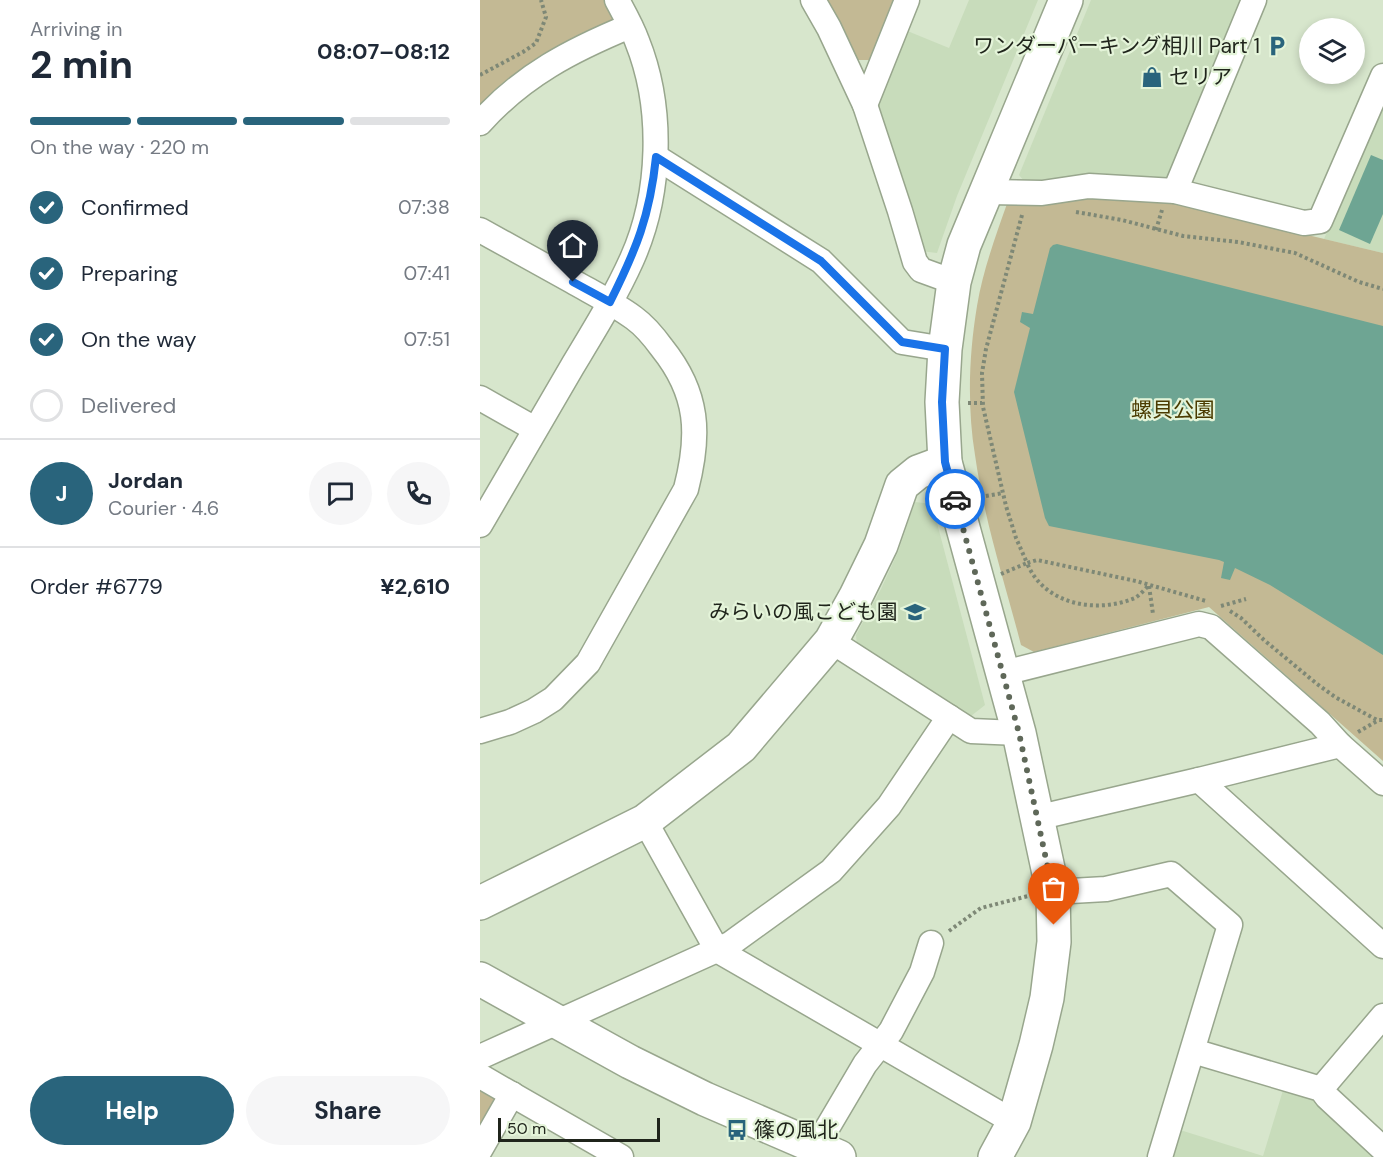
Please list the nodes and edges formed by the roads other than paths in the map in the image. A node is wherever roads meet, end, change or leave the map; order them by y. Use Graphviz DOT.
graph roads {
  1 [pos="617,0"];
  2 [pos="813,0"];
  3 [pos="907,0"];
  4 [pos="1065,0"];
  5 [pos="1254,0"];
  6 [pos="630,26"];
  7 [pos="1383,76"];
  8 [pos="865,105"];
  9 [pos="480,123"];
  10 [pos="656,157"];
  11 [pos="1175,191"];
  12 [pos="987,192"];
  13 [pos="480,230"];
  14 [pos="954,282"];
  15 [pos="610,302"];
  16 [pos="945,349"];
  17 [pos="480,398"];
  18 [pos="536,429"];
  19 [pos="945,462"];
  20 [pos="480,525"];
  21 [pos="831,641"];
  22 [pos="1004,673"];
  23 [pos="949,717"];
  24 [pos="480,731"];
  25 [pos="1019,733"];
  26 [pos="1347,740"];
  27 [pos="1199,780"];
  28 [pos="1383,783"];
  29 [pos="1036,818"];
  30 [pos="645,821"];
  31 [pos="1053,892"];
  32 [pos="480,903"];
  33 [pos="931,943"];
  34 [pos="1383,946"];
  35 [pos="717,950"];
  36 [pos="480,979"];
  37 [pos="1383,1016"];
  38 [pos="558,1021"];
  39 [pos="878,1044"];
  40 [pos="1193,1051"];
  41 [pos="480,1058"];
  42 [pos="480,1076"];
  43 [pos="1321,1089"];
  44 [pos="512,1094"];
  45 [pos="1014,1122"];
  46 [pos="1383,1149"];
  47 [pos="480,1150"];
  48 [pos="828,1152"];
  49 [pos="621,1157"];
  50 [pos="995,1157"];
  51 [pos="1160,1157"];
  1 -- 6 [label="street"];
  2 -- 8 [label="street"];
  3 -- 8 [label="street"];
  4 -- 12 [label="street"];
  5 -- 11 [label="street"];
  6 -- 9 [label="street"];
  6 -- 10 [label="street"];
  7 -- 11 [label="street"];
  8 -- 14 [label="street"];
  10 -- 15 [label="street"];
  10 -- 16 [label="street"];
  11 -- 12 [label="street"];
  12 -- 14 [label="street"];
  13 -- 15 [label="street"];
  14 -- 16 [label="street"];
  15 -- 18 [label="street"];
  15 -- 24 [label="street"];
  16 -- 19 [label="street"];
  17 -- 18 [label="street"];
  18 -- 20 [label="street"];
  19 -- 21 [label="street"];
  19 -- 22 [label="street"];
  21 -- 23 [label="street"];
  21 -- 30 [label="street"];
  22 -- 25 [label="street"];
  22 -- 26 [label="street"];
  23 -- 25 [label="street"];
  23 -- 35 [label="street"];
  25 -- 29 [label="street"];
  26 -- 27 [label="street"];
  26 -- 28 [label="street"];
  27 -- 29 [label="street"];
  27 -- 34 [label="street"];
  29 -- 31 [label="street"];
  30 -- 32 [label="street"];
  30 -- 35 [label="street"];
  31 -- 40 [label="street"];
  31 -- 45 [label="street"];
  33 -- 39 [label="street"];
  35 -- 38 [label="street"];
  35 -- 39 [label="street"];
  36 -- 38 [label="street"];
  37 -- 43 [label="street"];
  38 -- 41 [label="street"];
  38 -- 48 [label="street"];
  39 -- 45 [label="street"];
  39 -- 48 [label="street"];
  40 -- 43 [label="street"];
  40 -- 51 [label="street"];
  42 -- 44 [label="street"];
  43 -- 46 [label="street"];
  44 -- 47 [label="street"];
  44 -- 49 [label="street"];
  45 -- 50 [label="street"];
}
